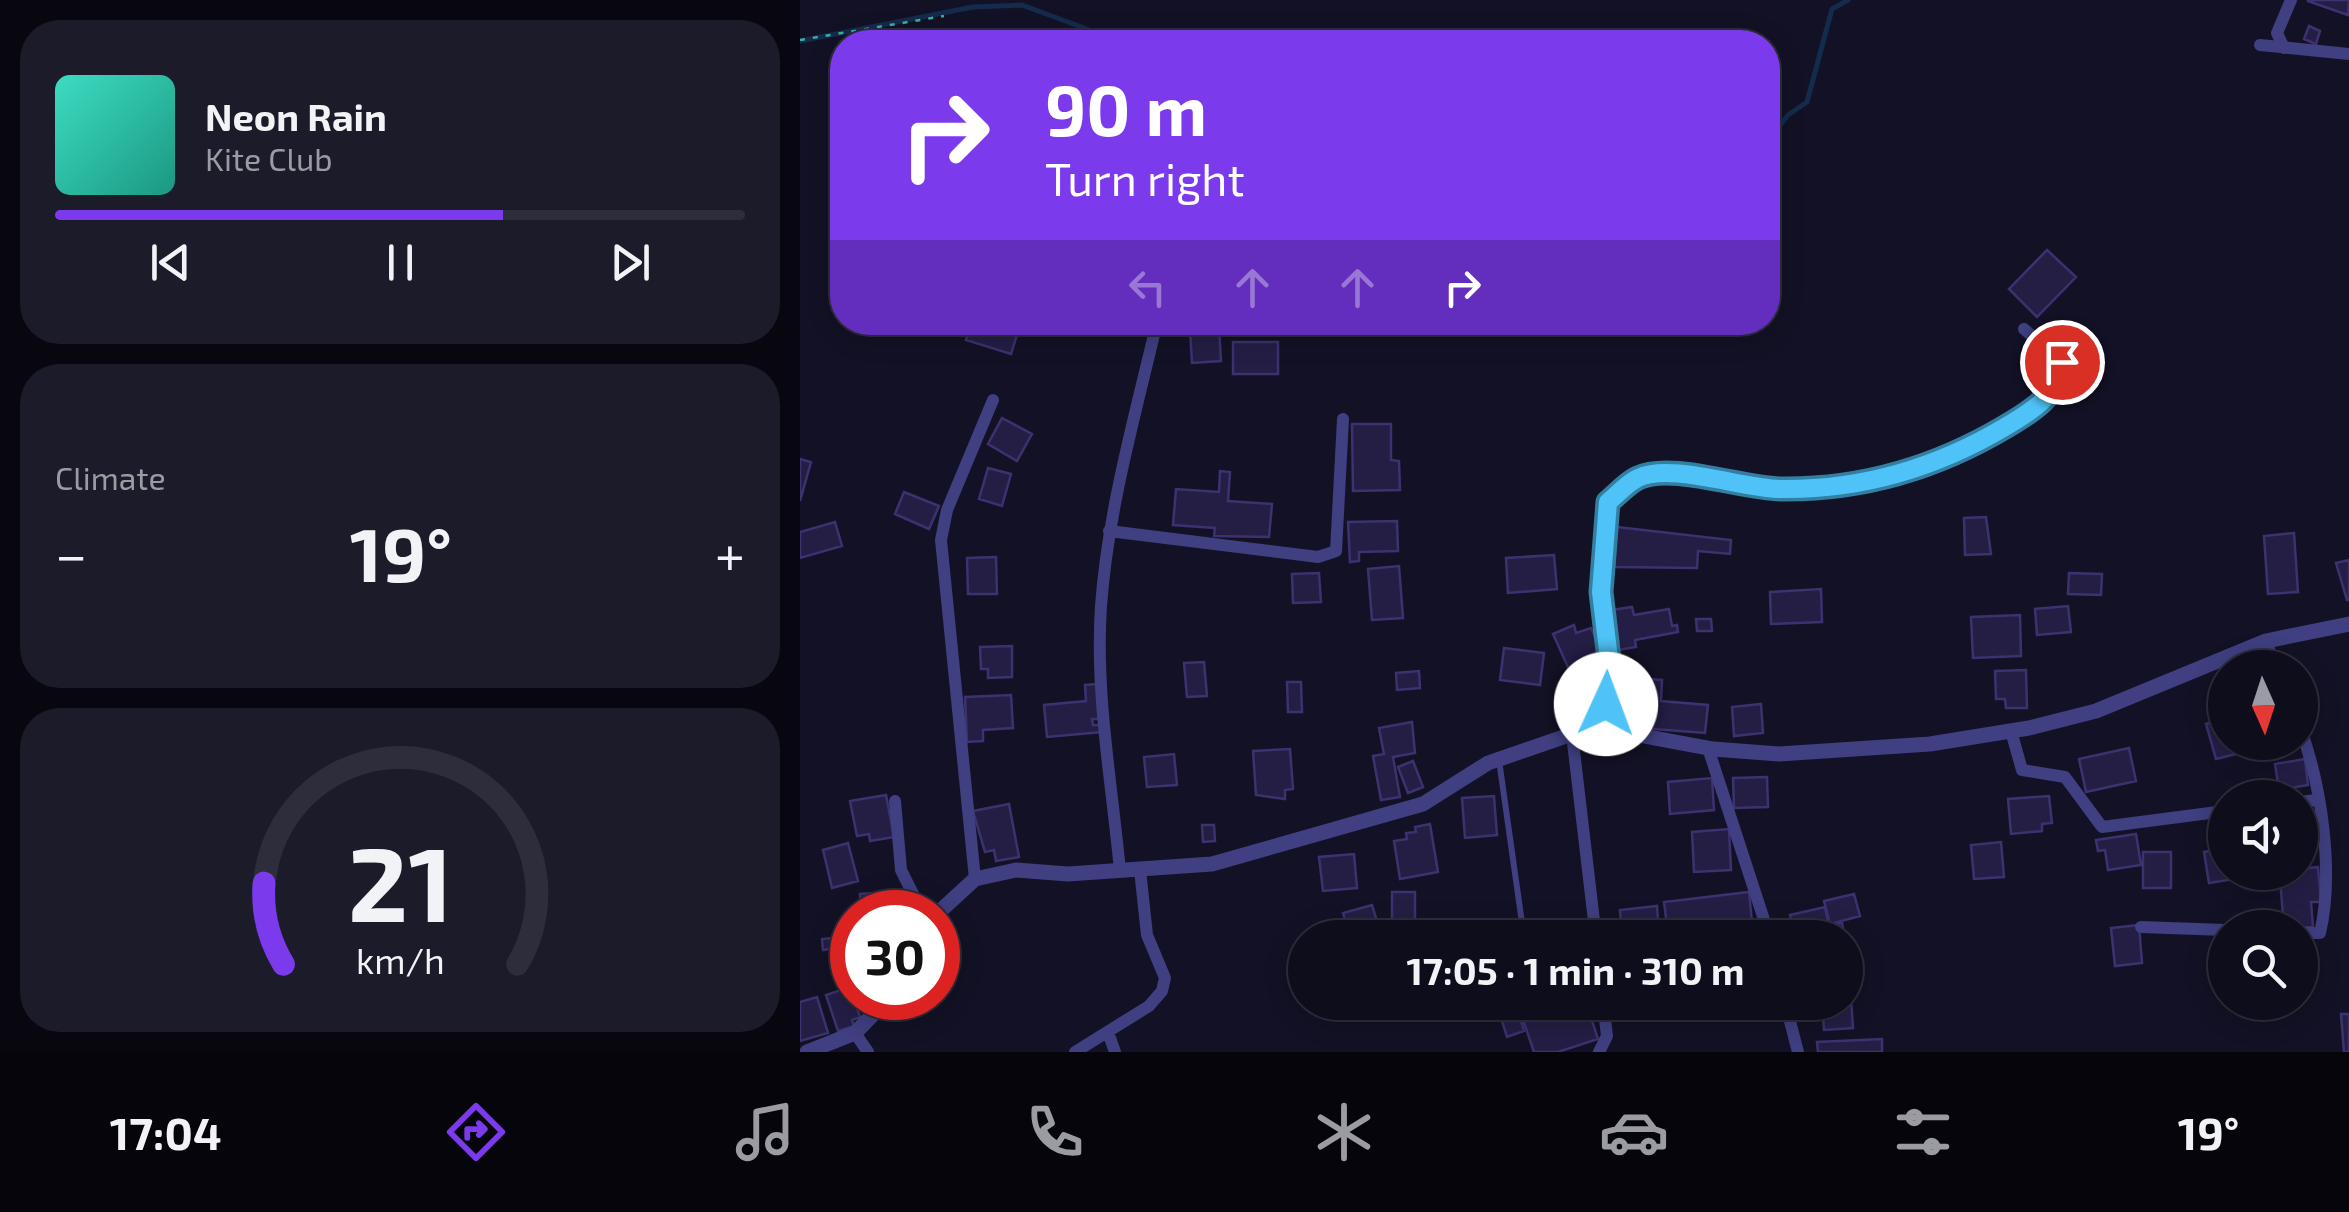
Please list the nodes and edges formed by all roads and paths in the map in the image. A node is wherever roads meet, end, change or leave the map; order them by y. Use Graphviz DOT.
graph roads {
  1 [pos="2290,0"];
  2 [pos="944,16"];
  3 [pos="860,30"];
  4 [pos="830,35"];
  5 [pos="800,40"];
  6 [pos="2260,45"];
  7 [pos="2284,48"];
  8 [pos="2349,54"];
  9 [pos="2024,329"];
  10 [pos="1153,335"];
  11 [pos="992,400"];
  12 [pos="1343,419"];
  13 [pos="1109,531"];
  14 [pos="2349,624"];
  15 [pos="2266,641"];
  16 [pos="2269,650"];
  17 [pos="2011,730"];
  18 [pos="1602,732"];
  19 [pos="1572,734"];
  20 [pos="1708,748"];
  21 [pos="1499,758"];
  22 [pos="895,801"];
  23 [pos="2208,813"];
  24 [pos="2318,813"];
  25 [pos="1140,870"];
  26 [pos="1120,871"];
  27 [pos="974,878"];
  28 [pos="911,890"];
  29 [pos="960,892"];
  30 [pos="1522,920"];
  31 [pos="1594,920"];
  32 [pos="1764,920"];
  33 [pos="2140,927"];
  34 [pos="2208,929"];
  35 [pos="2318,934"];
  36 [pos="868,1020"];
  37 [pos="1605,1020"];
  38 [pos="1790,1020"];
  39 [pos="1108,1032"];
  40 [pos="855,1033"];
  41 [pos="807,1052"];
  42 [pos="868,1052"];
  43 [pos="1075,1052"];
  44 [pos="1115,1052"];
  45 [pos="1599,1052"];
  46 [pos="1798,1052"];
  1 -- 7 [label="street"];
  2 -- 3 [label="path"];
  4 -- 5 [label="path"];
  6 -- 7 [label="street"];
  7 -- 8 [label="street"];
  9 -- 18 [label="street"];
  10 -- 13 [label="street"];
  11 -- 27 [label="street"];
  12 -- 13 [label="street"];
  13 -- 26 [label="street"];
  14 -- 15 [label="street"];
  15 -- 16 [label="street"];
  15 -- 17 [label="street"];
  17 -- 20 [label="street"];
  17 -- 23 [label="street"];
  18 -- 19 [label="street"];
  18 -- 20 [label="street"];
  19 -- 21 [label="street"];
  19 -- 31 [label="street"];
  20 -- 32 [label="street"];
  21 -- 25 [label="street"];
  21 -- 30 [label="lane"];
  22 -- 28 [label="street"];
  24 -- 35 [label="street"];
  25 -- 26 [label="street"];
  25 -- 39 [label="street"];
  26 -- 27 [label="street"];
  27 -- 29 [label="street"];
  33 -- 34 [label="street"];
  36 -- 40 [label="street"];
  37 -- 45 [label="street"];
  38 -- 46 [label="street"];
  39 -- 43 [label="street"];
  39 -- 44 [label="street"];
  40 -- 41 [label="street"];
  40 -- 42 [label="street"];
}
